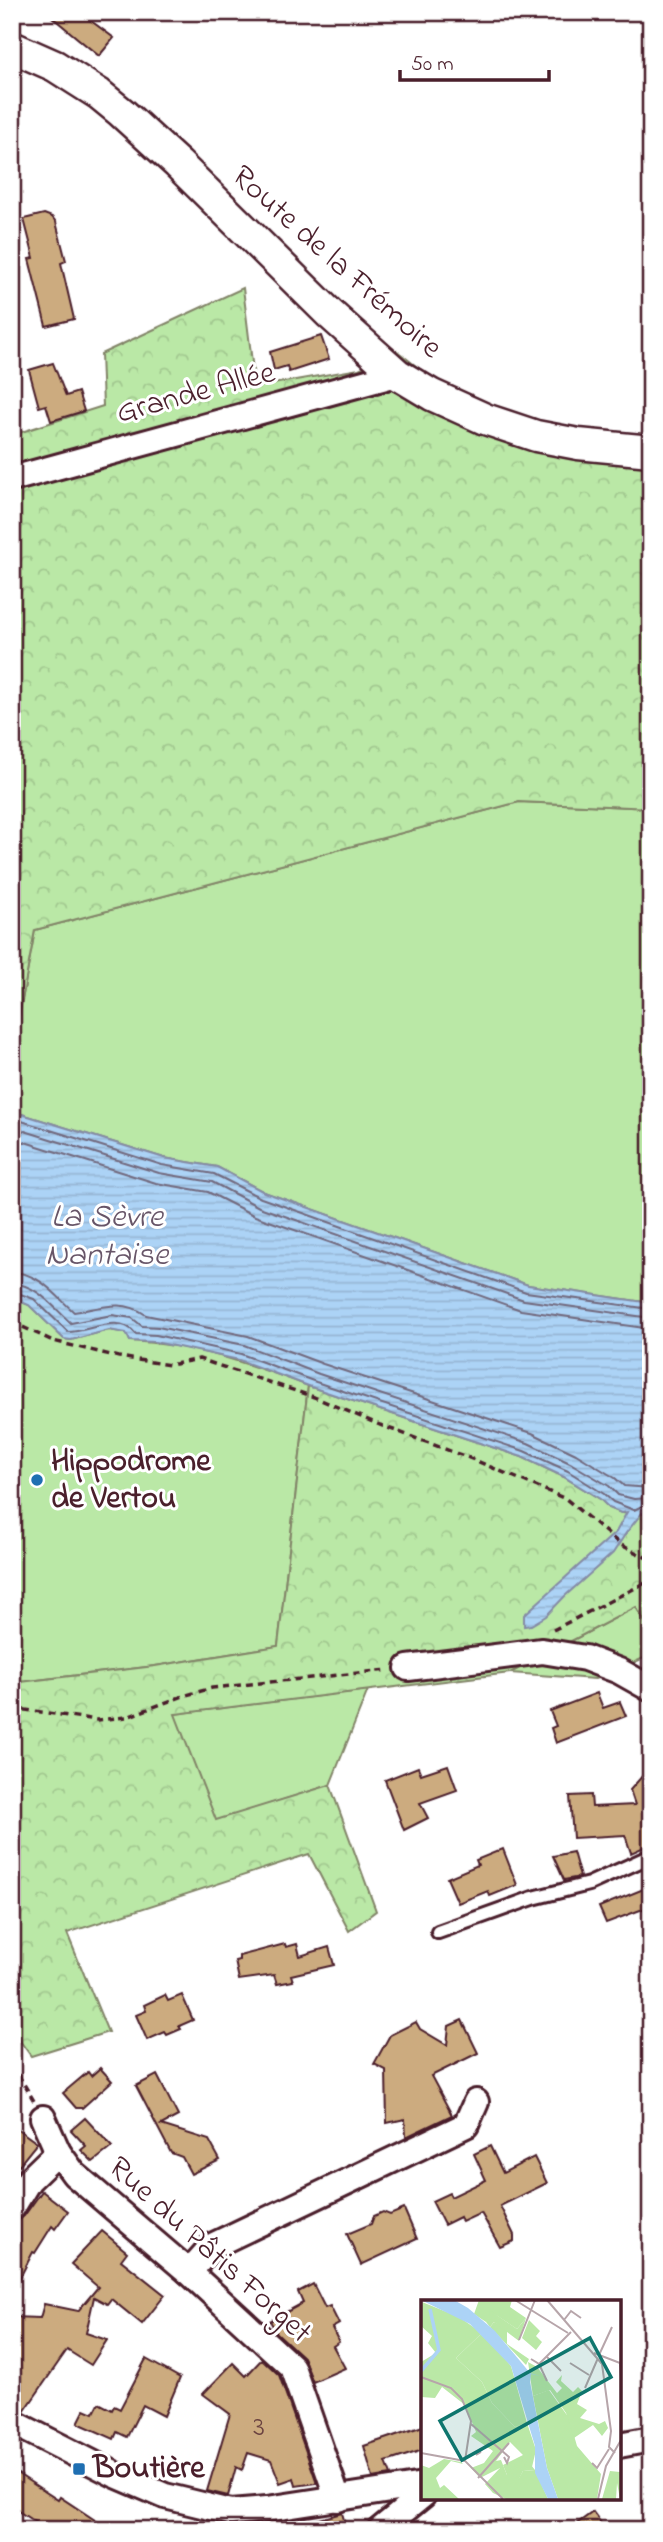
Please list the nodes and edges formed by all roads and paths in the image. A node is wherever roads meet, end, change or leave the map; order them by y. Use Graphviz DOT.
graph roads {
  1 [pos="12,47"];
  2 [pos="397,374"];
  3 [pos="651,451"];
  4 [pos="12,479"];
  5 [pos="12,1322"];
  6 [pos="651,1560"];
  7 [pos="651,1580"];
  8 [pos="544,1634"];
  9 [pos="408,1668"];
  10 [pos="651,1689"];
  11 [pos="12,1708"];
  12 [pos="651,1856"];
  13 [pos="438,1932"];
  14 [pos="12,2064"];
  15 [pos="476,2102"];
  16 [pos="43,2118"];
  17 [pos="58,2152"];
  18 [pos="12,2208"];
  19 [pos="189,2272"];
  20 [pos="12,2422"];
  21 [pos="651,2439"];
  22 [pos="621,2445"];
  23 [pos="421,2485"];
  24 [pos="421,2498"];
  25 [pos="338,2499"];
  26 [pos="234,2521"];
  27 [pos="380,2530"];
  1 -- 2 [label="street, Route de la Frémoire"];
  2 -- 3 [label="street, Route de la Frémoire"];
  2 -- 4 [label="street, Grande Allée"];
  5 -- 6 [label="path"];
  7 -- 8 [label="path"];
  9 -- 10 [label="street"];
  9 -- 11 [label="path"];
  12 -- 13 [label="lane"];
  14 -- 16 [label="path"];
  15 -- 19 [label="street"];
  16 -- 17 [label="street, Rue du Pâtis Forget"];
  17 -- 18 [label="street"];
  17 -- 19 [label="street, Rue du Pâtis Forget"];
  19 -- 25 [label="street, Rue du Pâtis Forget"];
  20 -- 26 [label="street"];
  21 -- 22 [label="street"];
  23 -- 25 [label="street"];
  24 -- 27 [label="street"];
  25 -- 26 [label="street"];
}
